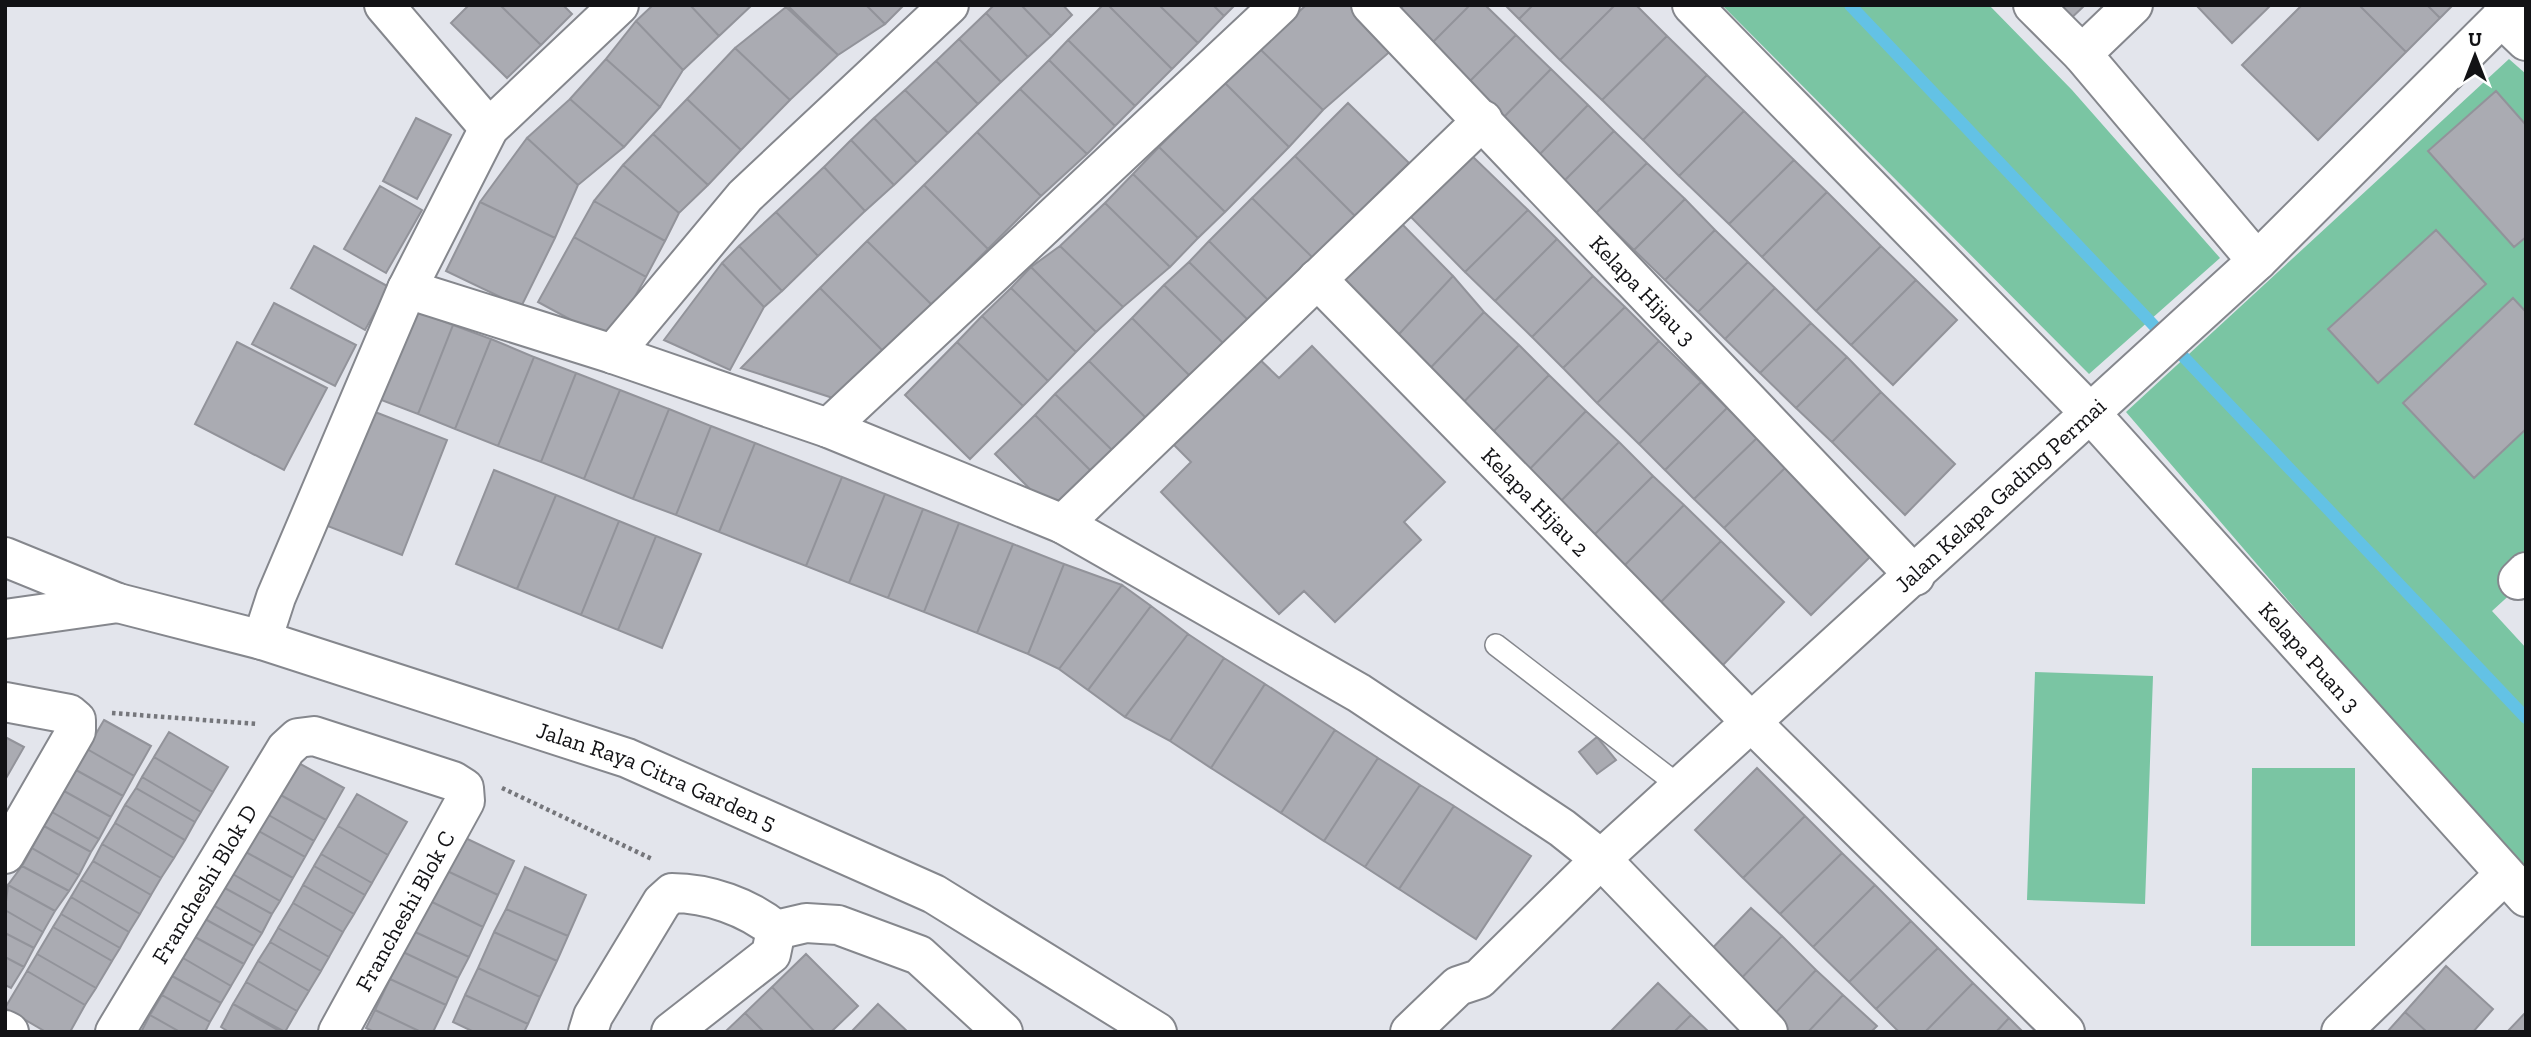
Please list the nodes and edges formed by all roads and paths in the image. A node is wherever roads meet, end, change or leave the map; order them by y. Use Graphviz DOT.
graph roads {
  1 [pos="384,5"];
  2 [pos="619,5"];
  3 [pos="949,5"];
  4 [pos="1280,5"];
  5 [pos="1371,5"];
  6 [pos="1692,5"];
  7 [pos="2033,5"];
  8 [pos="2133,5"];
  9 [pos="2513,21"];
  10 [pos="2082,54"];
  11 [pos="1483,120"];
  12 [pos="489,128"];
  13 [pos="2258,261"];
  14 [pos="1317,279"];
  15 [pos="407,289"];
  16 [pos="613,354"];
  17 [pos="2092,415"];
  18 [pos="828,428"];
  19 [pos="1063,524"];
  20 [pos="5,557"];
  21 [pos="1915,576"];
  22 [pos="118,603"];
  23 [pos="5,620"];
  24 [pos="262,640"];
  25 [pos="1496,645"];
  26 [pos="5,702"];
  27 [pos="76,720"];
  28 [pos="1753,724"];
  29 [pos="298,738"];
  30 [pos="464,788"];
  31 [pos="1682,788"];
  32 [pos="5,854"];
  33 [pos="1601,859"];
  34 [pos="2515,886"];
  35 [pos="672,892"];
  36 [pos="776,930"];
  37 [pos="1479,979"];
  38 [pos="115,1032"];
  39 [pos="338,1032"];
  40 [pos="588,1032"];
  41 [pos="671,1032"];
  42 [pos="1003,1032"];
  43 [pos="1157,1032"];
  44 [pos="1410,1032"];
  45 [pos="1449,1032"];
  46 [pos="1769,1032"];
  47 [pos="2065,1032"];
  48 [pos="2341,1032"];
  1 -- 12 [label="street"];
  2 -- 12 [label="street"];
  3 -- 16 [label="street"];
  4 -- 18 [label="street"];
  5 -- 11 [label="street, Kelapa Hijau 3"];
  6 -- 17 [label="street, Kelapa Puan 3"];
  7 -- 10 [label="street"];
  8 -- 10 [label="street"];
  9 -- 13 [label="street, Jalan Kelapa Gading Permai"];
  10 -- 13 [label="street"];
  11 -- 14 [label="street"];
  11 -- 21 [label="street, Kelapa Hijau 3"];
  12 -- 15 [label="street"];
  13 -- 17 [label="street, Jalan Kelapa Gading Permai"];
  14 -- 19 [label="street"];
  14 -- 28 [label="street, Kelapa Hijau 2"];
  15 -- 16 [label="street"];
  15 -- 24 [label="street"];
  16 -- 18 [label="street"];
  17 -- 21 [label="street, Jalan Kelapa Gading Permai"];
  17 -- 34 [label="street, Kelapa Puan 3"];
  18 -- 19 [label="street"];
  19 -- 33 [label="street"];
  20 -- 22 [label="street, Jalan Raya Citra Garden 5"];
  21 -- 28 [label="street, Jalan Kelapa Gading Permai"];
  22 -- 23 [label="street"];
  22 -- 24 [label="street, Jalan Raya Citra Garden 5"];
  24 -- 43 [label="street, Jalan Raya Citra Garden 5"];
  25 -- 31 [label="lane"];
  26 -- 27 [label="street"];
  27 -- 29 [label="path"];
  27 -- 32 [label="street"];
  28 -- 31 [label="street, Jalan Kelapa Gading Permai"];
  28 -- 47 [label="street, Kelapa Hijau 2"];
  29 -- 30 [label="street"];
  29 -- 38 [label="street, Francheshi Blok D"];
  30 -- 35 [label="path"];
  30 -- 39 [label="street, Francheshi Blok C"];
  31 -- 33 [label="street, Jalan Kelapa Gading Permai"];
  33 -- 37 [label="street, Jalan Kelapa Gading Permai"];
  33 -- 46 [label="street"];
  34 -- 48 [label="street"];
  35 -- 36 [label="street"];
  35 -- 40 [label="street"];
  36 -- 41 [label="street"];
  36 -- 42 [label="street"];
  37 -- 44 [label="street, Jalan Kelapa Gading Permai"];
  37 -- 45 [label="street, Jalan Kelapa Gading Permai"];
}
